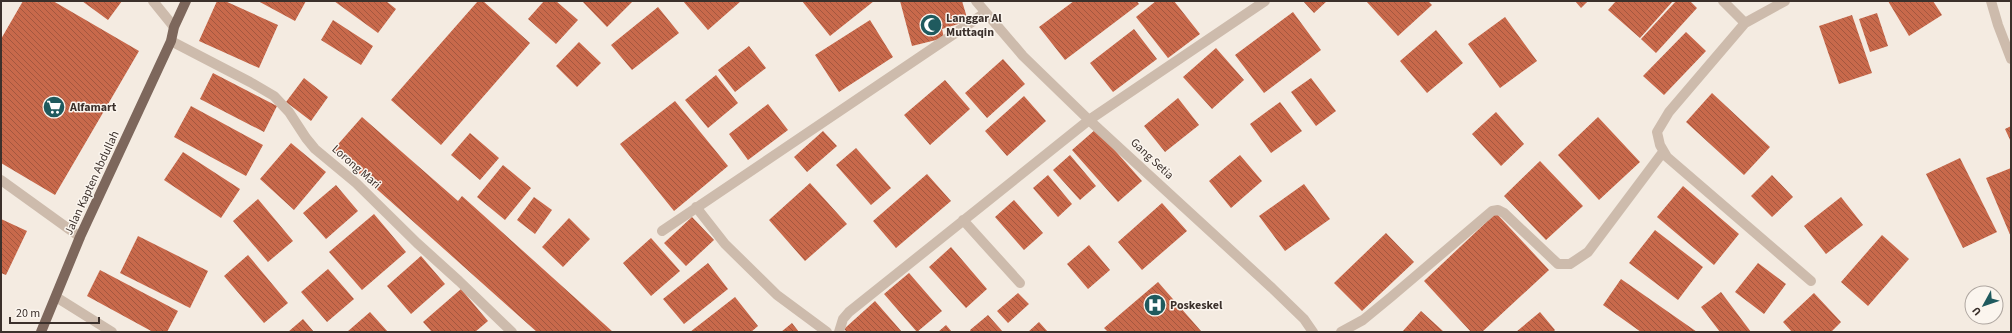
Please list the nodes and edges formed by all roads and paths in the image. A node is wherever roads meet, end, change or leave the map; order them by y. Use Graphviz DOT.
graph roads {
  1 [pos="153,1"];
  2 [pos="186,1"];
  3 [pos="976,1"];
  4 [pos="1265,1"];
  5 [pos="1724,1"];
  6 [pos="1785,1"];
  7 [pos="1991,1"];
  8 [pos="985,13"];
  9 [pos="1745,23"];
  10 [pos="174,27"];
  11 [pos="172,41"];
  12 [pos="2011,59"];
  13 [pos="1089,120"];
  14 [pos="1663,152"];
  15 [pos="1,180"];
  16 [pos="696,207"];
  17 [pos="963,220"];
  18 [pos="662,231"];
  19 [pos="80,237"];
  20 [pos="1811,281"];
  21 [pos="1020,283"];
  22 [pos="56,297"];
  23 [pos="41,332"];
  24 [pos="112,332"];
  25 [pos="512,332"];
  26 [pos="827,332"];
  27 [pos="839,332"];
  28 [pos="1314,332"];
  29 [pos="1341,332"];
  1 -- 10 [label="street"];
  2 -- 10 [label="main road, Jalan Kapten Abdullah"];
  3 -- 8 [label="street, Gang Setia"];
  4 -- 13 [label="street"];
  5 -- 9 [label="street"];
  6 -- 9 [label="street"];
  7 -- 12 [label="street"];
  8 -- 13 [label="street, Gang Setia"];
  8 -- 16 [label="street"];
  9 -- 14 [label="street"];
  10 -- 11 [label="main road, Jalan Kapten Abdullah"];
  11 -- 19 [label="main road, Jalan Kapten Abdullah"];
  11 -- 25 [label="street, Lorong Mari"];
  13 -- 17 [label="street"];
  13 -- 28 [label="street, Gang Setia"];
  14 -- 20 [label="street"];
  14 -- 29 [label="street"];
  15 -- 19 [label="street"];
  16 -- 18 [label="street"];
  16 -- 26 [label="street"];
  17 -- 21 [label="street"];
  17 -- 27 [label="street"];
  19 -- 22 [label="main road, Jalan Kapten Abdullah"];
  22 -- 23 [label="main road, Jalan Kapten Abdullah"];
  22 -- 24 [label="street"];
}
